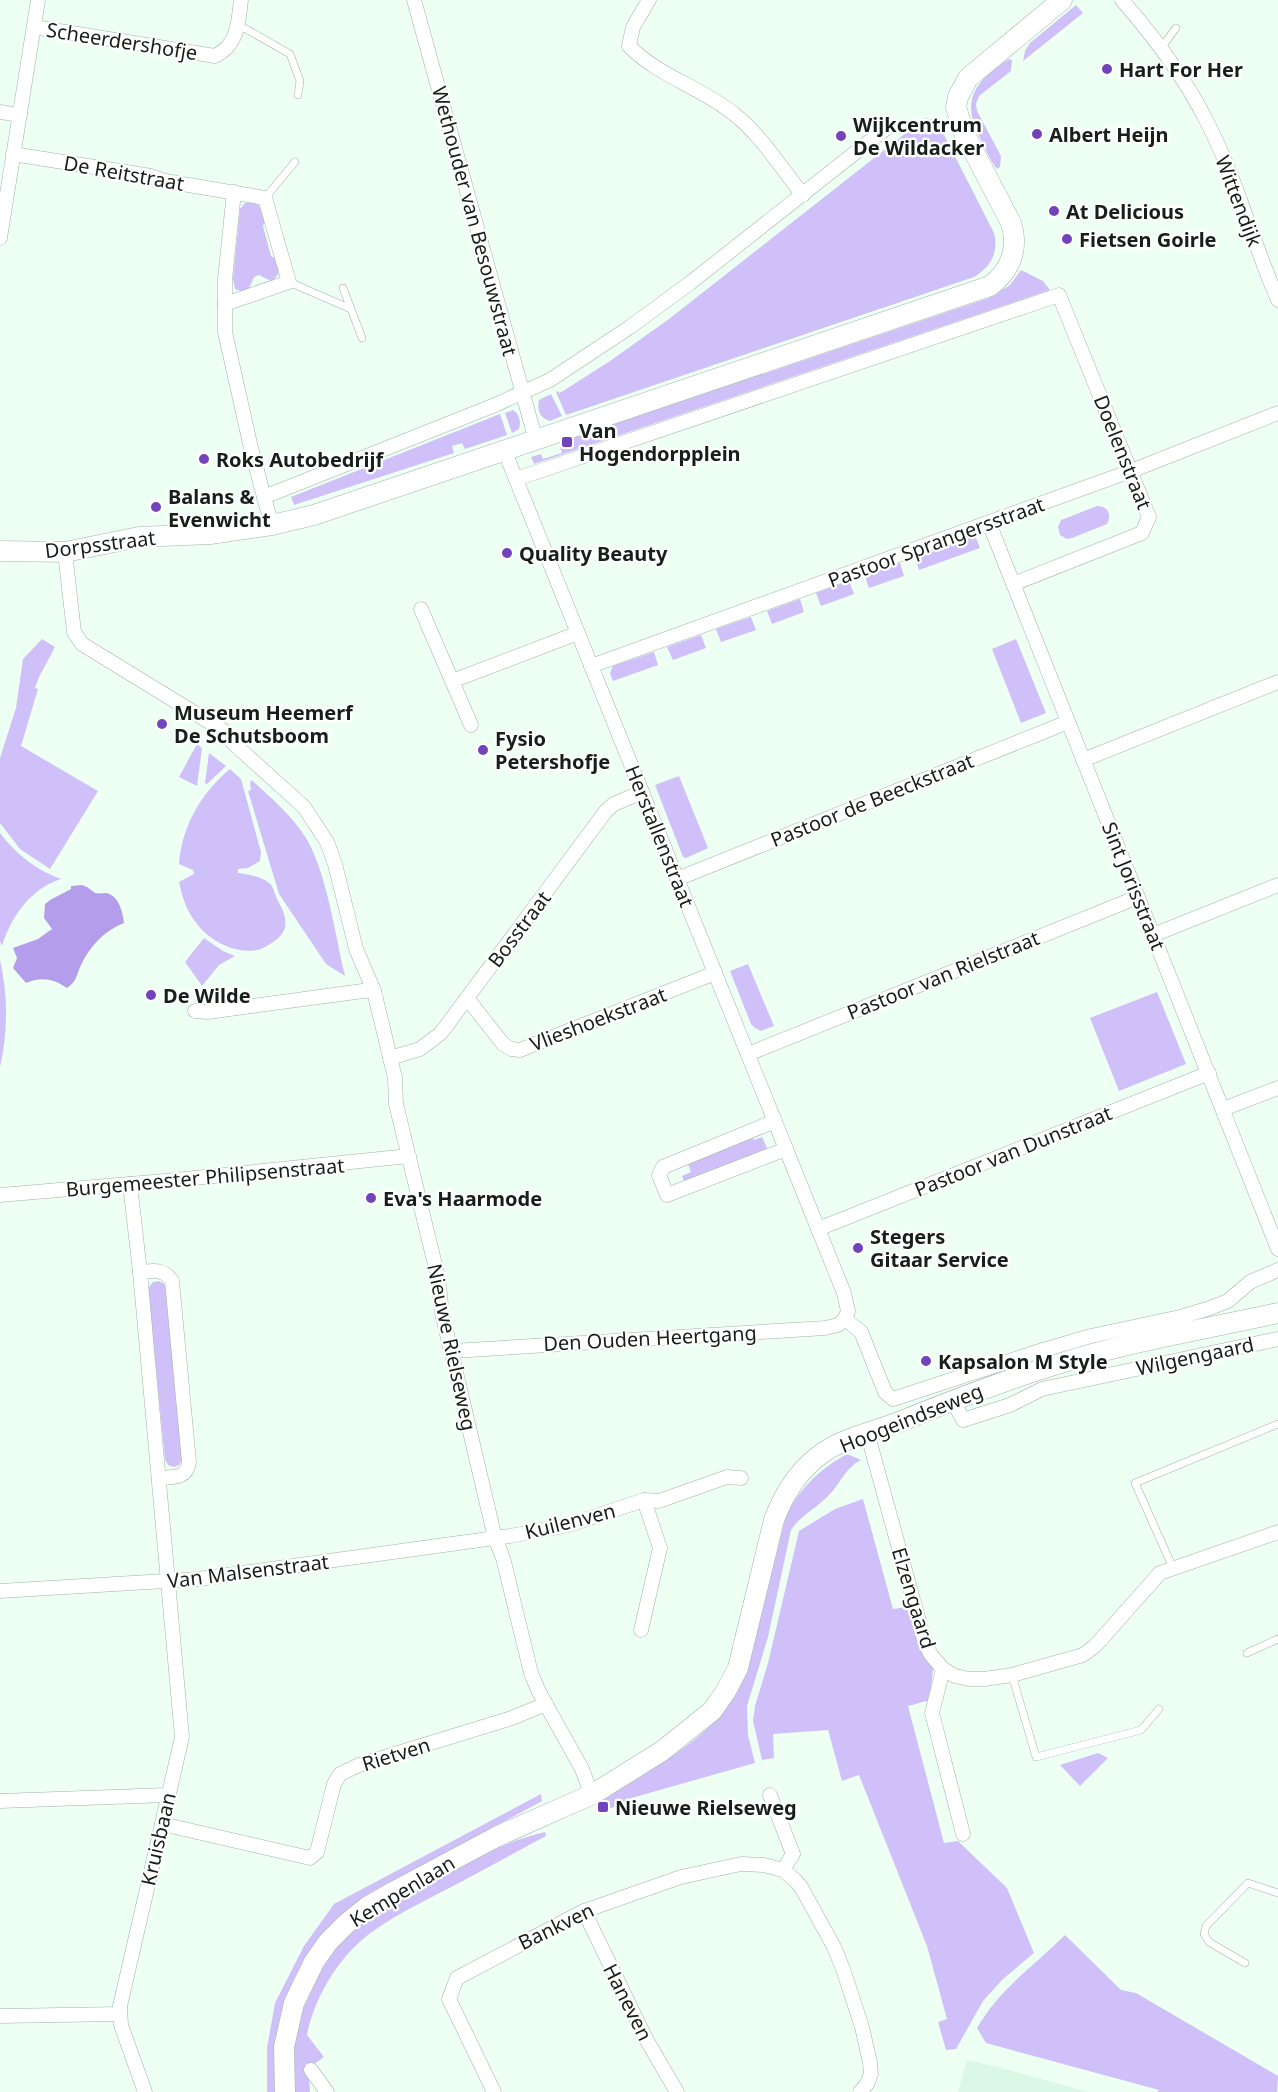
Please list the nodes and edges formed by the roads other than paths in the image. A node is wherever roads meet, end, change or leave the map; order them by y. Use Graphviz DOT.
graph roads {
  1 [pos="38,0"];
  2 [pos="241,0"];
  3 [pos="414,0"];
  4 [pos="649,0"];
  5 [pos="1062,0"];
  6 [pos="1122,0"];
  7 [pos="34,27"];
  8 [pos="237,27"];
  9 [pos="1176,28"];
  10 [pos="1161,48"];
  11 [pos="298,95"];
  12 [pos="0,112"];
  13 [pos="20,115"];
  14 [pos="889,126"];
  15 [pos="13,154"];
  16 [pos="295,162"];
  17 [pos="234,192"];
  18 [pos="802,195"];
  19 [pos="265,198"];
  20 [pos="0,238"];
  21 [pos="289,282"];
  22 [pos="343,288"];
  23 [pos="1278,300"];
  24 [pos="225,304"];
  25 [pos="351,309"];
  26 [pos="362,338"];
  27 [pos="522,393"];
  28 [pos="1278,413"];
  29 [pos="536,441"];
  30 [pos="505,452"];
  31 [pos="1131,471"];
  32 [pos="516,479"];
  33 [pos="264,496"];
  34 [pos="989,523"];
  35 [pos="272,525"];
  36 [pos="0,551"];
  37 [pos="65,552"];
  38 [pos="1013,584"];
  39 [pos="421,609"];
  40 [pos="578,633"];
  41 [pos="591,666"];
  42 [pos="452,681"];
  43 [pos="1278,682"];
  44 [pos="1068,722"];
  45 [pos="471,725"];
  46 [pos="1083,760"];
  47 [pos="642,792"];
  48 [pos="677,879"];
  49 [pos="1278,885"];
  50 [pos="1138,897"];
  51 [pos="1154,935"];
  52 [pos="715,973"];
  53 [pos="374,991"];
  54 [pos="467,998"];
  55 [pos="195,1011"];
  56 [pos="748,1054"];
  57 [pos="390,1058"];
  58 [pos="1209,1073"];
  59 [pos="1278,1088"];
  60 [pos="1223,1109"];
  61 [pos="775,1121"];
  62 [pos="786,1149"];
  63 [pos="409,1156"];
  64 [pos="130,1184"];
  65 [pos="0,1195"];
  66 [pos="818,1228"];
  67 [pos="1278,1249"];
  68 [pos="1278,1270"];
  69 [pos="140,1272"];
  70 [pos="1278,1313"];
  71 [pos="846,1319"];
  72 [pos="1278,1339"];
  73 [pos="452,1351"];
  74 [pos="952,1400"];
  75 [pos="1278,1424"];
  76 [pos="867,1432"];
  77 [pos="159,1478"];
  78 [pos="741,1478"];
  79 [pos="644,1500"];
  80 [pos="1278,1532"];
  81 [pos="495,1538"];
  82 [pos="1173,1568"];
  83 [pos="168,1581"];
  84 [pos="0,1591"];
  85 [pos="641,1630"];
  86 [pos="1278,1639"];
  87 [pos="1246,1653"];
  88 [pos="943,1669"];
  89 [pos="1012,1675"];
  90 [pos="546,1704"];
  91 [pos="1159,1709"];
  92 [pos="593,1794"];
  93 [pos="770,1795"];
  94 [pos="168,1796"];
  95 [pos="0,1801"];
  96 [pos="162,1824"];
  97 [pos="963,1834"];
  98 [pos="783,1870"];
  99 [pos="1278,1893"];
  100 [pos="584,1911"];
  101 [pos="1245,1963"];
  102 [pos="120,2014"];
  103 [pos="0,2016"];
  104 [pos="311,2070"];
  105 [pos="145,2092"];
  106 [pos="285,2092"];
  107 [pos="327,2092"];
  108 [pos="494,2092"];
  109 [pos="677,2092"];
  110 [pos="860,2092"];
  1 -- 7 [label="street"];
  2 -- 8 [label="street, Scheerdershofje"];
  3 -- 27 [label="street, Wethouder van Besouwstraat"];
  4 -- 18 [label="street"];
  5 -- 29 [label="street"];
  6 -- 10 [label="street, Wittendijk"];
  7 -- 8 [label="street, Scheerdershofje"];
  7 -- 13 [label="street"];
  8 -- 11 [label="lane"];
  9 -- 10 [label="lane"];
  10 -- 23 [label="street, Wittendijk"];
  12 -- 13 [label="street"];
  13 -- 15 [label="street"];
  14 -- 18 [label="street"];
  15 -- 17 [label="street, De Reitstraat"];
  15 -- 20 [label="street"];
  16 -- 19 [label="lane"];
  17 -- 19 [label="street, De Reitstraat"];
  17 -- 24 [label="street"];
  18 -- 27 [label="street"];
  19 -- 21 [label="street"];
  21 -- 24 [label="street"];
  21 -- 25 [label="lane"];
  22 -- 25 [label="lane"];
  24 -- 33 [label="street"];
  25 -- 26 [label="lane"];
  27 -- 29 [label="street, Wethouder van Besouwstraat"];
  27 -- 33 [label="street"];
  28 -- 31 [label="street, Pastoor Sprangersstraat"];
  29 -- 30 [label="street"];
  30 -- 32 [label="street, Herstallenstraat"];
  30 -- 35 [label="street"];
  31 -- 32 [label="street, Doelenstraat"];
  31 -- 34 [label="street, Pastoor Sprangersstraat"];
  31 -- 38 [label="street, Doelenstraat"];
  32 -- 40 [label="street, Herstallenstraat"];
  33 -- 35 [label="street"];
  34 -- 38 [label="street, Sint Jorisstraat"];
  34 -- 41 [label="street, Pastoor Sprangersstraat"];
  35 -- 37 [label="street, Dorpsstraat"];
  36 -- 37 [label="street, Dorpsstraat"];
  37 -- 53 [label="street, Nieuwe Rielseweg"];
  38 -- 44 [label="street, Sint Jorisstraat"];
  39 -- 42 [label="street"];
  40 -- 41 [label="street, Herstallenstraat"];
  40 -- 42 [label="street"];
  41 -- 47 [label="street, Herstallenstraat"];
  42 -- 45 [label="street"];
  43 -- 46 [label="street"];
  44 -- 46 [label="street, Sint Jorisstraat"];
  44 -- 48 [label="street, Pastoor de Beeckstraat"];
  46 -- 50 [label="street, Sint Jorisstraat"];
  47 -- 48 [label="street, Herstallenstraat"];
  47 -- 54 [label="street, Bosstraat"];
  48 -- 52 [label="street, Herstallenstraat"];
  49 -- 51 [label="street"];
  50 -- 51 [label="street, Sint Jorisstraat"];
  50 -- 56 [label="street, Pastoor van Rielstraat"];
  51 -- 58 [label="street, Sint Jorisstraat"];
  52 -- 54 [label="street, Vlieshoekstraat"];
  52 -- 56 [label="street, Herstallenstraat"];
  53 -- 55 [label="street"];
  53 -- 57 [label="street, Nieuwe Rielseweg"];
  54 -- 57 [label="street, Bosstraat"];
  56 -- 61 [label="street, Herstallenstraat"];
  57 -- 63 [label="street, Nieuwe Rielseweg"];
  58 -- 60 [label="street, Sint Jorisstraat"];
  58 -- 66 [label="street, Pastoor van Dunstraat"];
  59 -- 60 [label="street"];
  60 -- 67 [label="street, Sint Jorisstraat"];
  61 -- 62 [label="street, Herstallenstraat"];
  61 -- 62 [label="street"];
  62 -- 66 [label="street, Herstallenstraat"];
  63 -- 64 [label="street, Burgemeester Philipsenstraat"];
  63 -- 73 [label="street, Nieuwe Rielseweg"];
  64 -- 65 [label="street, Burgemeester Philipsenstraat"];
  64 -- 69 [label="street, Kruisbaan"];
  66 -- 71 [label="street, Herstallenstraat"];
  68 -- 71 [label="street, Hoogeindseweg"];
  69 -- 77 [label="street, Kruisbaan"];
  69 -- 77 [label="street"];
  70 -- 74 [label="street, Hoogeindseweg"];
  71 -- 73 [label="street, Den Ouden Heertgang"];
  72 -- 74 [label="street, Wilgengaard"];
  73 -- 81 [label="street, Nieuwe Rielseweg"];
  74 -- 76 [label="street, Hoogeindseweg"];
  75 -- 82 [label="lane"];
  76 -- 88 [label="street, Elzengaard"];
  76 -- 92 [label="street, Hoogeindseweg"];
  77 -- 83 [label="street, Kruisbaan"];
  78 -- 79 [label="street, Kuilenven"];
  79 -- 81 [label="street, Kuilenven"];
  79 -- 85 [label="street"];
  80 -- 82 [label="street, Elzengaard"];
  81 -- 83 [label="street, Van Malsenstraat"];
  81 -- 90 [label="street, Nieuwe Rielseweg"];
  82 -- 89 [label="street, Elzengaard"];
  83 -- 84 [label="street, Van Malsenstraat"];
  83 -- 94 [label="street, Kruisbaan"];
  86 -- 87 [label="lane"];
  88 -- 89 [label="street, Elzengaard"];
  88 -- 97 [label="street"];
  89 -- 91 [label="lane"];
  90 -- 92 [label="street, Nieuwe Rielseweg"];
  90 -- 96 [label="street, Rietven"];
  92 -- 106 [label="street, Kempenlaan"];
  93 -- 98 [label="street"];
  94 -- 95 [label="street"];
  94 -- 96 [label="street, Kruisbaan"];
  96 -- 102 [label="street, Kruisbaan"];
  98 -- 100 [label="street, Bankven"];
  98 -- 110 [label="street"];
  99 -- 101 [label="lane"];
  100 -- 108 [label="street, Bankven"];
  100 -- 109 [label="street, Haneven"];
  102 -- 103 [label="street"];
  102 -- 105 [label="street, Kruisbaan"];
  104 -- 107 [label="street"];
}
